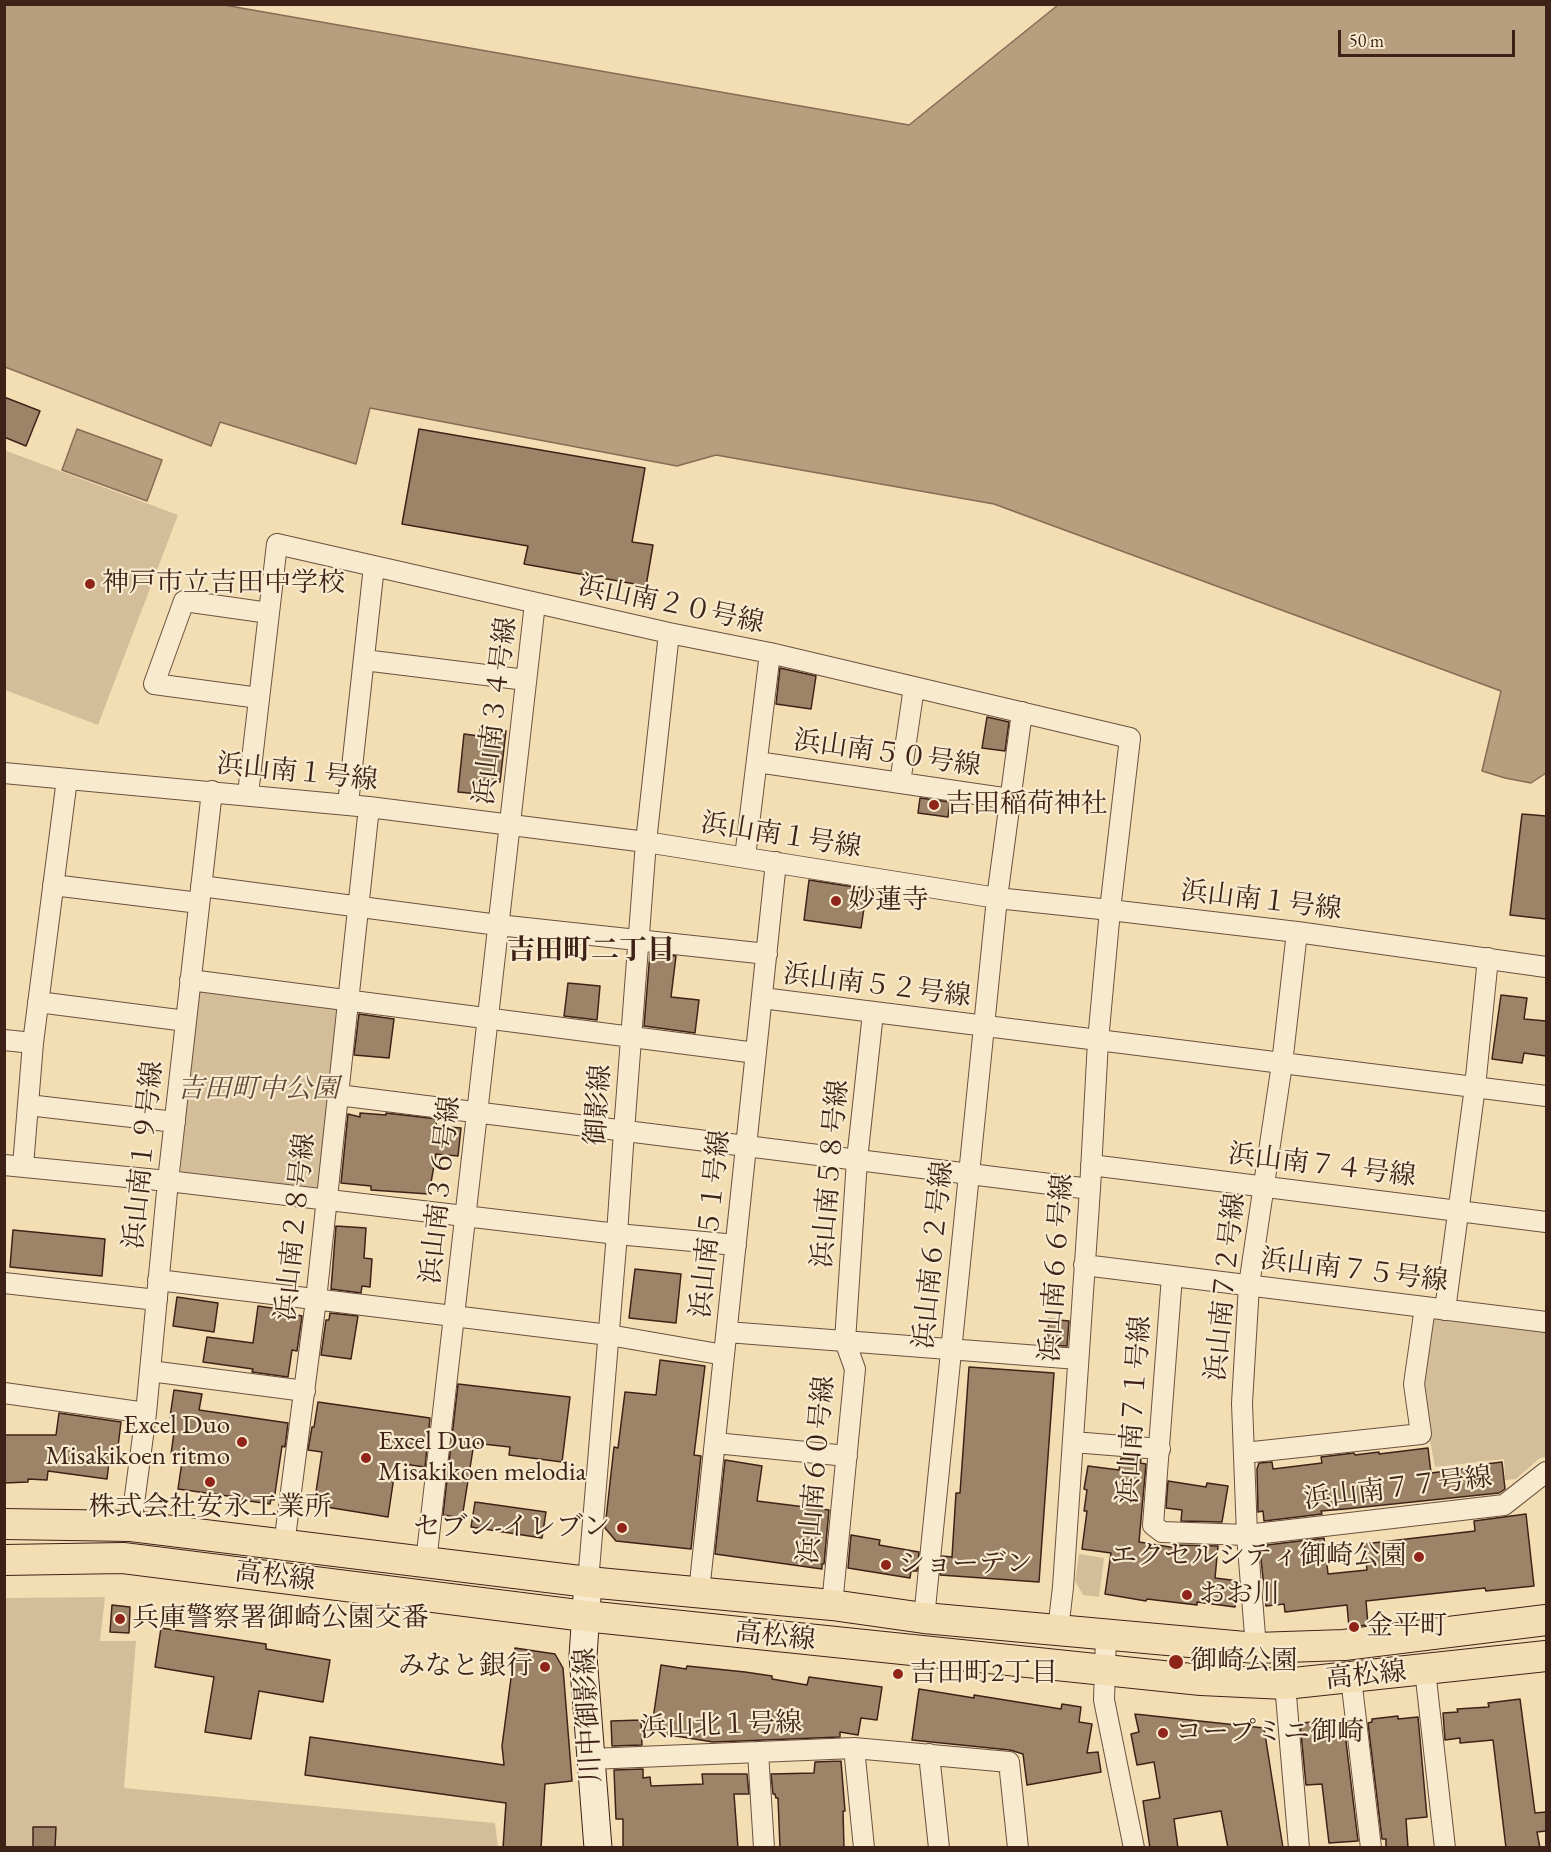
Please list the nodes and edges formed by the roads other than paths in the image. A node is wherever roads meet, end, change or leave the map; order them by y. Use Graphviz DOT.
graph roads {
  1 [pos="374,566"];
  2 [pos="535,603"];
  3 [pos="269,613"];
  4 [pos="669,633"];
  5 [pos="770,653"];
  6 [pos="364,660"];
  7 [pos="526,680"];
  8 [pos="914,687"];
  9 [pos="259,698"];
  10 [pos="1022,712"];
  11 [pos="757,762"];
  12 [pos="4,773"];
  13 [pos="67,779"];
  14 [pos="900,783"];
  15 [pos="212,791"];
  16 [pos="248,794"];
  17 [pos="1010,799"];
  18 [pos="348,804"];
  19 [pos="369,807"];
  20 [pos="509,824"];
  21 [pos="646,842"];
  22 [pos="745,857"];
  23 [pos="776,862"];
  24 [pos="53,885"];
  25 [pos="200,895"];
  26 [pos="998,898"];
  27 [pos="358,906"];
  28 [pos="1110,910"];
  29 [pos="498,925"];
  30 [pos="1297,932"];
  31 [pos="639,939"];
  32 [pos="767,954"];
  33 [pos="1488,958"];
  34 [pos="1546,967"];
  35 [pos="190,980"];
  36 [pos="762,998"];
  37 [pos="348,1001"];
  38 [pos="38,1002"];
  39 [pos="873,1013"];
  40 [pos="488,1018"];
  41 [pos="186,1021"];
  42 [pos="985,1027"];
  43 [pos="631,1037"];
  44 [pos="4,1040"];
  45 [pos="1098,1041"];
  46 [pos="33,1043"];
  47 [pos="756,1053"];
  48 [pos="1282,1064"];
  49 [pos="1475,1087"];
  50 [pos="338,1095"];
  51 [pos="1546,1096"];
  52 [pos="28,1105"];
  53 [pos="477,1112"];
  54 [pos="174,1122"];
  55 [pos="624,1131"];
  56 [pos="746,1146"];
  57 [pos="857,1160"];
  58 [pos="1091,1165"];
  59 [pos="14,1166"];
  60 [pos="970,1174"];
  61 [pos="168,1181"];
  62 [pos="1264,1186"];
  63 [pos="1090,1189"];
  64 [pos="327,1200"];
  65 [pos="1459,1211"];
  66 [pos="465,1216"];
  67 [pos="1546,1222"];
  68 [pos="617,1234"];
  69 [pos="736,1245"];
  70 [pos="1084,1265"];
  71 [pos="1172,1276"];
  72 [pos="158,1280"];
  73 [pos="4,1283"];
  74 [pos="1249,1285"];
  75 [pos="156,1300"];
  76 [pos="316,1300"];
  77 [pos="1425,1307"];
  78 [pos="1445,1310"];
  79 [pos="454,1316"];
  80 [pos="1546,1322"];
  81 [pos="727,1332"];
  82 [pos="609,1335"];
  83 [pos="845,1341"];
  84 [pos="952,1350"];
  85 [pos="724,1355"];
  86 [pos="1078,1359"];
  87 [pos="150,1371"];
  88 [pos="305,1391"];
  89 [pos="4,1393"];
  90 [pos="146,1413"];
  91 [pos="1073,1442"];
  92 [pos="715,1443"];
  93 [pos="1160,1449"];
  94 [pos="1244,1453"];
  95 [pos="847,1456"];
  96 [pos="1546,1472"];
  97 [pos="4,1524"];
  98 [pos="131,1526"];
  99 [pos="1246,1535"];
  100 [pos="284,1545"];
  101 [pos="4,1560"];
  102 [pos="426,1562"];
  103 [pos="588,1582"];
  104 [pos="699,1592"];
  105 [pos="832,1605"];
  106 [pos="585,1617"];
  107 [pos="924,1618"];
  108 [pos="1546,1620"];
  109 [pos="1058,1630"];
  110 [pos="1106,1636"];
  111 [pos="1256,1648"];
  112 [pos="1546,1656"];
  113 [pos="1425,1670"];
  114 [pos="1106,1671"];
  115 [pos="1351,1678"];
  116 [pos="1285,1684"];
  117 [pos="854,1748"];
  118 [pos="758,1752"];
  119 [pos="929,1754"];
  120 [pos="591,1759"];
  121 [pos="598,1848"];
  122 [pos="764,1848"];
  123 [pos="864,1848"];
  124 [pos="939,1848"];
  125 [pos="1018,1848"];
  126 [pos="1134,1848"];
  127 [pos="1299,1848"];
  128 [pos="1371,1848"];
  129 [pos="1445,1848"];
  1 -- 2 [label="street, 浜山南２０号線"];
  1 -- 3 [label="street, 浜山南２０号線"];
  1 -- 6 [label="street"];
  2 -- 4 [label="street, 浜山南２０号線"];
  2 -- 7 [label="street, 浜山南３４号線"];
  3 -- 9 [label="street, 浜山南２０号線"];
  3 -- 9 [label="street"];
  4 -- 5 [label="street, 浜山南２０号線"];
  4 -- 21 [label="street, 御影線"];
  5 -- 8 [label="street, 浜山南２０号線"];
  5 -- 11 [label="street"];
  6 -- 7 [label="street"];
  6 -- 18 [label="street"];
  7 -- 20 [label="street, 浜山南３４号線"];
  8 -- 10 [label="street, 浜山南２０号線"];
  8 -- 14 [label="street"];
  9 -- 16 [label="street, 浜山南２０号線"];
  10 -- 17 [label="street, 浜山南６２号線"];
  10 -- 28 [label="street, 浜山南２０号線"];
  11 -- 14 [label="street, 浜山南５０号線"];
  11 -- 22 [label="street"];
  12 -- 13 [label="street, 浜山南１号線"];
  13 -- 15 [label="street, 浜山南１号線"];
  13 -- 24 [label="street"];
  14 -- 17 [label="street, 浜山南５０号線"];
  15 -- 16 [label="street, 浜山南１号線"];
  15 -- 25 [label="street, 浜山南１９号線"];
  16 -- 18 [label="street, 浜山南１号線"];
  17 -- 26 [label="street, 浜山南６２号線"];
  18 -- 19 [label="street, 浜山南１号線"];
  19 -- 20 [label="street, 浜山南１号線"];
  19 -- 27 [label="street, 浜山南２８号線"];
  20 -- 21 [label="street, 浜山南１号線"];
  20 -- 29 [label="street, 浜山南３６号線"];
  21 -- 22 [label="street, 浜山南１号線"];
  21 -- 31 [label="street, 御影線"];
  22 -- 23 [label="street, 浜山南１号線"];
  23 -- 26 [label="street, 浜山南１号線"];
  23 -- 32 [label="street, 浜山南５１号線"];
  24 -- 25 [label="street"];
  24 -- 38 [label="street"];
  25 -- 27 [label="street"];
  25 -- 35 [label="street, 浜山南１９号線"];
  26 -- 28 [label="street, 浜山南１号線"];
  26 -- 42 [label="street, 浜山南６２号線"];
  27 -- 29 [label="street"];
  27 -- 37 [label="street, 浜山南２８号線"];
  28 -- 30 [label="street, 浜山南１号線"];
  28 -- 45 [label="street, 浜山南６６号線"];
  29 -- 31 [label="street"];
  29 -- 40 [label="street, 浜山南３６号線"];
  30 -- 33 [label="street, 浜山南１号線"];
  30 -- 48 [label="street, 浜山南７２号線"];
  31 -- 32 [label="street"];
  31 -- 43 [label="street, 御影線"];
  32 -- 36 [label="street, 浜山南５１号線"];
  33 -- 34 [label="street, 浜山南１号線"];
  33 -- 49 [label="street"];
  35 -- 37 [label="street"];
  35 -- 41 [label="street, 浜山南１９号線"];
  36 -- 39 [label="street, 浜山南５２号線"];
  36 -- 47 [label="street, 浜山南５１号線"];
  37 -- 40 [label="street"];
  37 -- 50 [label="street, 浜山南２８号線"];
  38 -- 41 [label="street"];
  38 -- 46 [label="street"];
  39 -- 42 [label="street, 浜山南５２号線"];
  39 -- 57 [label="street, 浜山南５８号線"];
  40 -- 43 [label="street"];
  40 -- 53 [label="street, 浜山南３６号線"];
  41 -- 54 [label="street, 浜山南１９号線"];
  42 -- 45 [label="street, 浜山南５２号線"];
  42 -- 60 [label="street, 浜山南６２号線"];
  43 -- 47 [label="street"];
  43 -- 55 [label="street, 御影線"];
  44 -- 46 [label="street"];
  45 -- 48 [label="street, 浜山南５２号線"];
  45 -- 58 [label="street, 浜山南６６号線"];
  46 -- 52 [label="street"];
  47 -- 56 [label="street, 浜山南５１号線"];
  48 -- 49 [label="street, 浜山南５２号線"];
  48 -- 62 [label="street, 浜山南７２号線"];
  49 -- 51 [label="street, 浜山南５２号線"];
  49 -- 65 [label="street"];
  50 -- 53 [label="street"];
  50 -- 64 [label="street, 浜山南２８号線"];
  52 -- 54 [label="street"];
  52 -- 59 [label="street"];
  53 -- 55 [label="street"];
  53 -- 66 [label="street, 浜山南３６号線"];
  54 -- 61 [label="street, 浜山南１９号線"];
  55 -- 56 [label="street"];
  55 -- 68 [label="street, 御影線"];
  56 -- 57 [label="street"];
  56 -- 69 [label="street, 浜山南５１号線"];
  57 -- 60 [label="street"];
  57 -- 83 [label="street, 浜山南５８号線"];
  58 -- 62 [label="street, 浜山南７４号線"];
  58 -- 63 [label="street, 浜山南６６号線"];
  59 -- 61 [label="street"];
  60 -- 63 [label="street"];
  60 -- 84 [label="street, 浜山南６２号線"];
  61 -- 64 [label="street"];
  61 -- 72 [label="street, 浜山南１９号線"];
  62 -- 65 [label="street, 浜山南７４号線"];
  62 -- 74 [label="street, 浜山南７２号線"];
  63 -- 70 [label="street, 浜山南６６号線"];
  64 -- 66 [label="street"];
  64 -- 76 [label="street, 浜山南２８号線"];
  65 -- 67 [label="street, 浜山南７４号線"];
  65 -- 78 [label="street"];
  66 -- 68 [label="street"];
  66 -- 79 [label="street, 浜山南３６号線"];
  68 -- 69 [label="street"];
  68 -- 82 [label="street, 御影線"];
  69 -- 81 [label="street, 浜山南５１号線"];
  70 -- 71 [label="street, 浜山南７５号線"];
  70 -- 86 [label="street, 浜山南６６号線"];
  71 -- 74 [label="street, 浜山南７５号線"];
  71 -- 93 [label="street, 浜山南７１号線"];
  72 -- 75 [label="street, 浜山南１９号線"];
  72 -- 76 [label="street"];
  73 -- 75 [label="street"];
  74 -- 77 [label="street, 浜山南７５号線"];
  74 -- 94 [label="street, 浜山南７２号線"];
  75 -- 87 [label="street, 浜山南１９号線"];
  76 -- 79 [label="street"];
  76 -- 88 [label="street, 浜山南２８号線"];
  77 -- 78 [label="street, 浜山南７５号線"];
  77 -- 94 [label="street"];
  78 -- 80 [label="street, 浜山南７５号線"];
  79 -- 82 [label="street"];
  79 -- 102 [label="street, 浜山南３６号線"];
  81 -- 83 [label="street"];
  81 -- 85 [label="street, 浜山南５１号線"];
  82 -- 85 [label="street"];
  82 -- 103 [label="street, 御影線"];
  83 -- 84 [label="street"];
  83 -- 95 [label="street, 浜山南６０号線"];
  84 -- 86 [label="street"];
  84 -- 107 [label="street, 浜山南６２号線"];
  85 -- 92 [label="street, 浜山南５１号線"];
  86 -- 91 [label="street, 浜山南６６号線"];
  87 -- 88 [label="street"];
  87 -- 90 [label="street, 浜山南１９号線"];
  88 -- 100 [label="street, 浜山南２８号線"];
  89 -- 90 [label="street"];
  90 -- 98 [label="street, 浜山南１９号線"];
  91 -- 93 [label="street"];
  91 -- 109 [label="street, 浜山南６６号線"];
  92 -- 95 [label="street"];
  92 -- 104 [label="street, 浜山南５１号線"];
  93 -- 99 [label="street, 浜山南７１号線"];
  94 -- 99 [label="street, 浜山南７２号線"];
  95 -- 105 [label="street, 浜山南６０号線"];
  96 -- 99 [label="street, 浜山南７７号線"];
  97 -- 98 [label="main road, 高松線"];
  98 -- 100 [label="main road, 高松線"];
  99 -- 111 [label="street, 浜山南７２号線"];
  100 -- 102 [label="main road, 高松線"];
  101 -- 106 [label="main road, 高松線"];
  102 -- 103 [label="main road, 高松線"];
  103 -- 104 [label="main road, 高松線"];
  103 -- 106 [label="street, 川中御影線"];
  104 -- 105 [label="main road, 高松線"];
  105 -- 107 [label="main road, 高松線"];
  106 -- 114 [label="main road, 高松線"];
  106 -- 120 [label="street, 川中御影線"];
  107 -- 109 [label="main road, 高松線"];
  108 -- 111 [label="main road, 高松線"];
  109 -- 110 [label="main road, 高松線"];
  110 -- 111 [label="main road, 高松線"];
  110 -- 114 [label="street"];
  112 -- 113 [label="main road, 高松線"];
  113 -- 115 [label="main road, 高松線"];
  113 -- 129 [label="street"];
  114 -- 116 [label="main road, 高松線"];
  114 -- 126 [label="street"];
  115 -- 116 [label="main road, 高松線"];
  115 -- 128 [label="street"];
  116 -- 127 [label="street"];
  117 -- 118 [label="street, 浜山北１号線"];
  117 -- 119 [label="street, 浜山北１号線"];
  117 -- 123 [label="street"];
  118 -- 120 [label="street, 浜山北１号線"];
  118 -- 122 [label="street"];
  119 -- 124 [label="street"];
  119 -- 125 [label="street, 浜山北１号線"];
  120 -- 121 [label="street, 川中御影線"];
}
